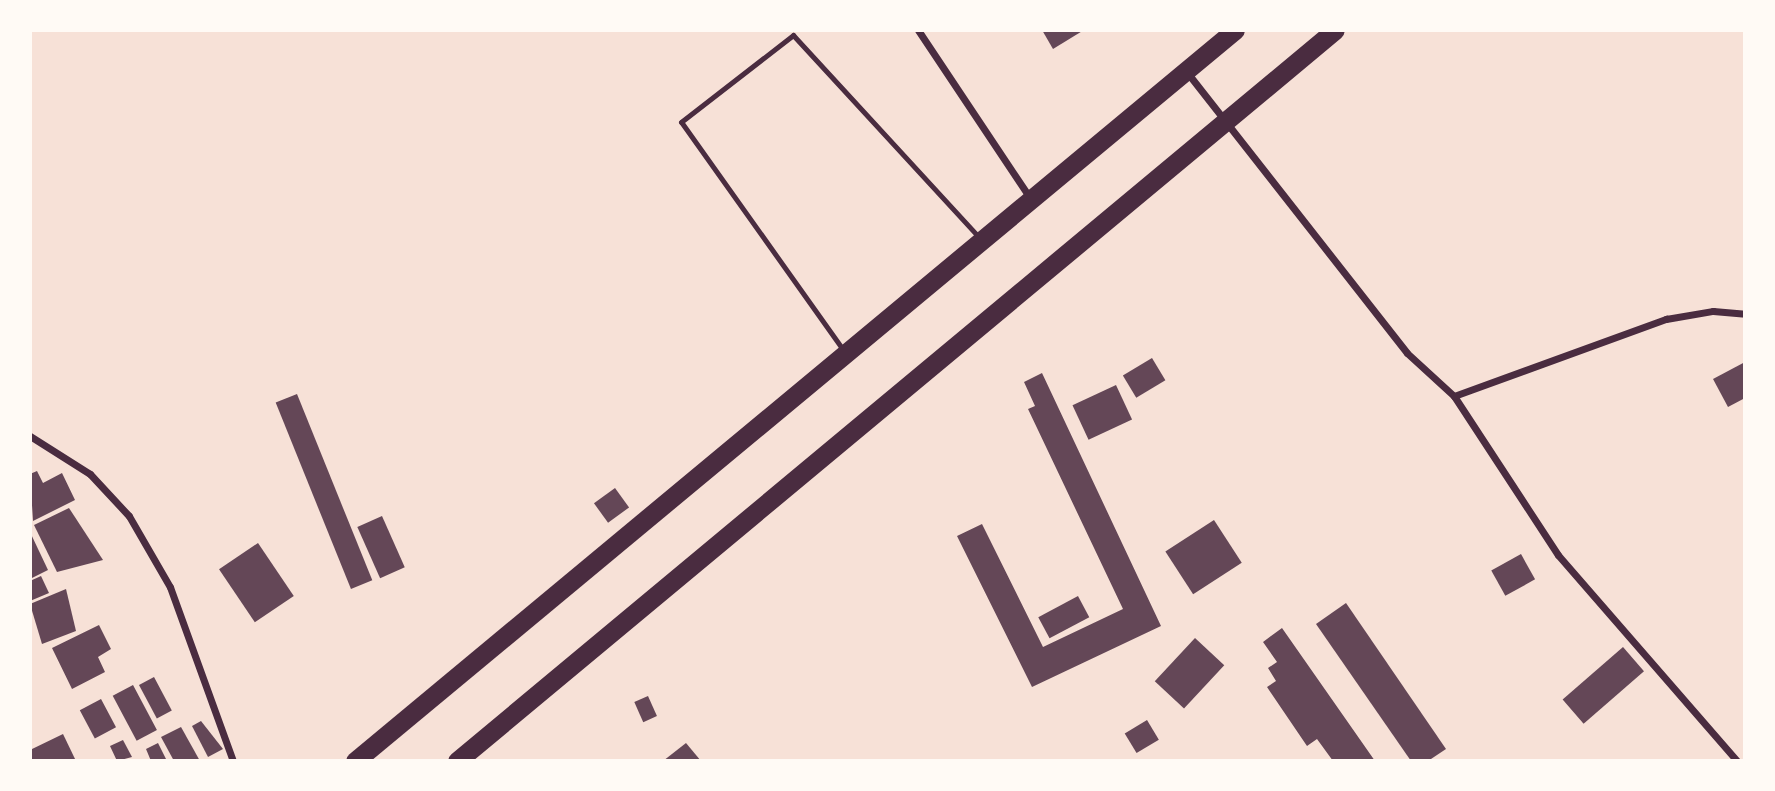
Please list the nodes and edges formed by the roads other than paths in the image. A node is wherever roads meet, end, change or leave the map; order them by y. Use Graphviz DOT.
graph roads {
  1 [pos="918,30"];
  2 [pos="1234,30"];
  3 [pos="1335,30"];
  4 [pos="1185,70"];
  5 [pos="1225,121"];
  6 [pos="1031,198"];
  7 [pos="981,240"];
  8 [pos="1745,314"];
  9 [pos="845,353"];
  10 [pos="1454,396"];
  11 [pos="30,436"];
  12 [pos="233,761"];
  13 [pos="355,761"];
  14 [pos="457,761"];
  15 [pos="1737,761"];
  1 -- 6 [label="street"];
  2 -- 4 [label="highway"];
  3 -- 5 [label="highway"];
  4 -- 5 [label="street"];
  4 -- 6 [label="highway"];
  5 -- 10 [label="street"];
  5 -- 14 [label="highway"];
  6 -- 7 [label="highway"];
  7 -- 9 [label="highway"];
  7 -- 9 [label="lane"];
  8 -- 10 [label="street"];
  9 -- 13 [label="highway"];
  10 -- 15 [label="street"];
  11 -- 12 [label="street"];
}
